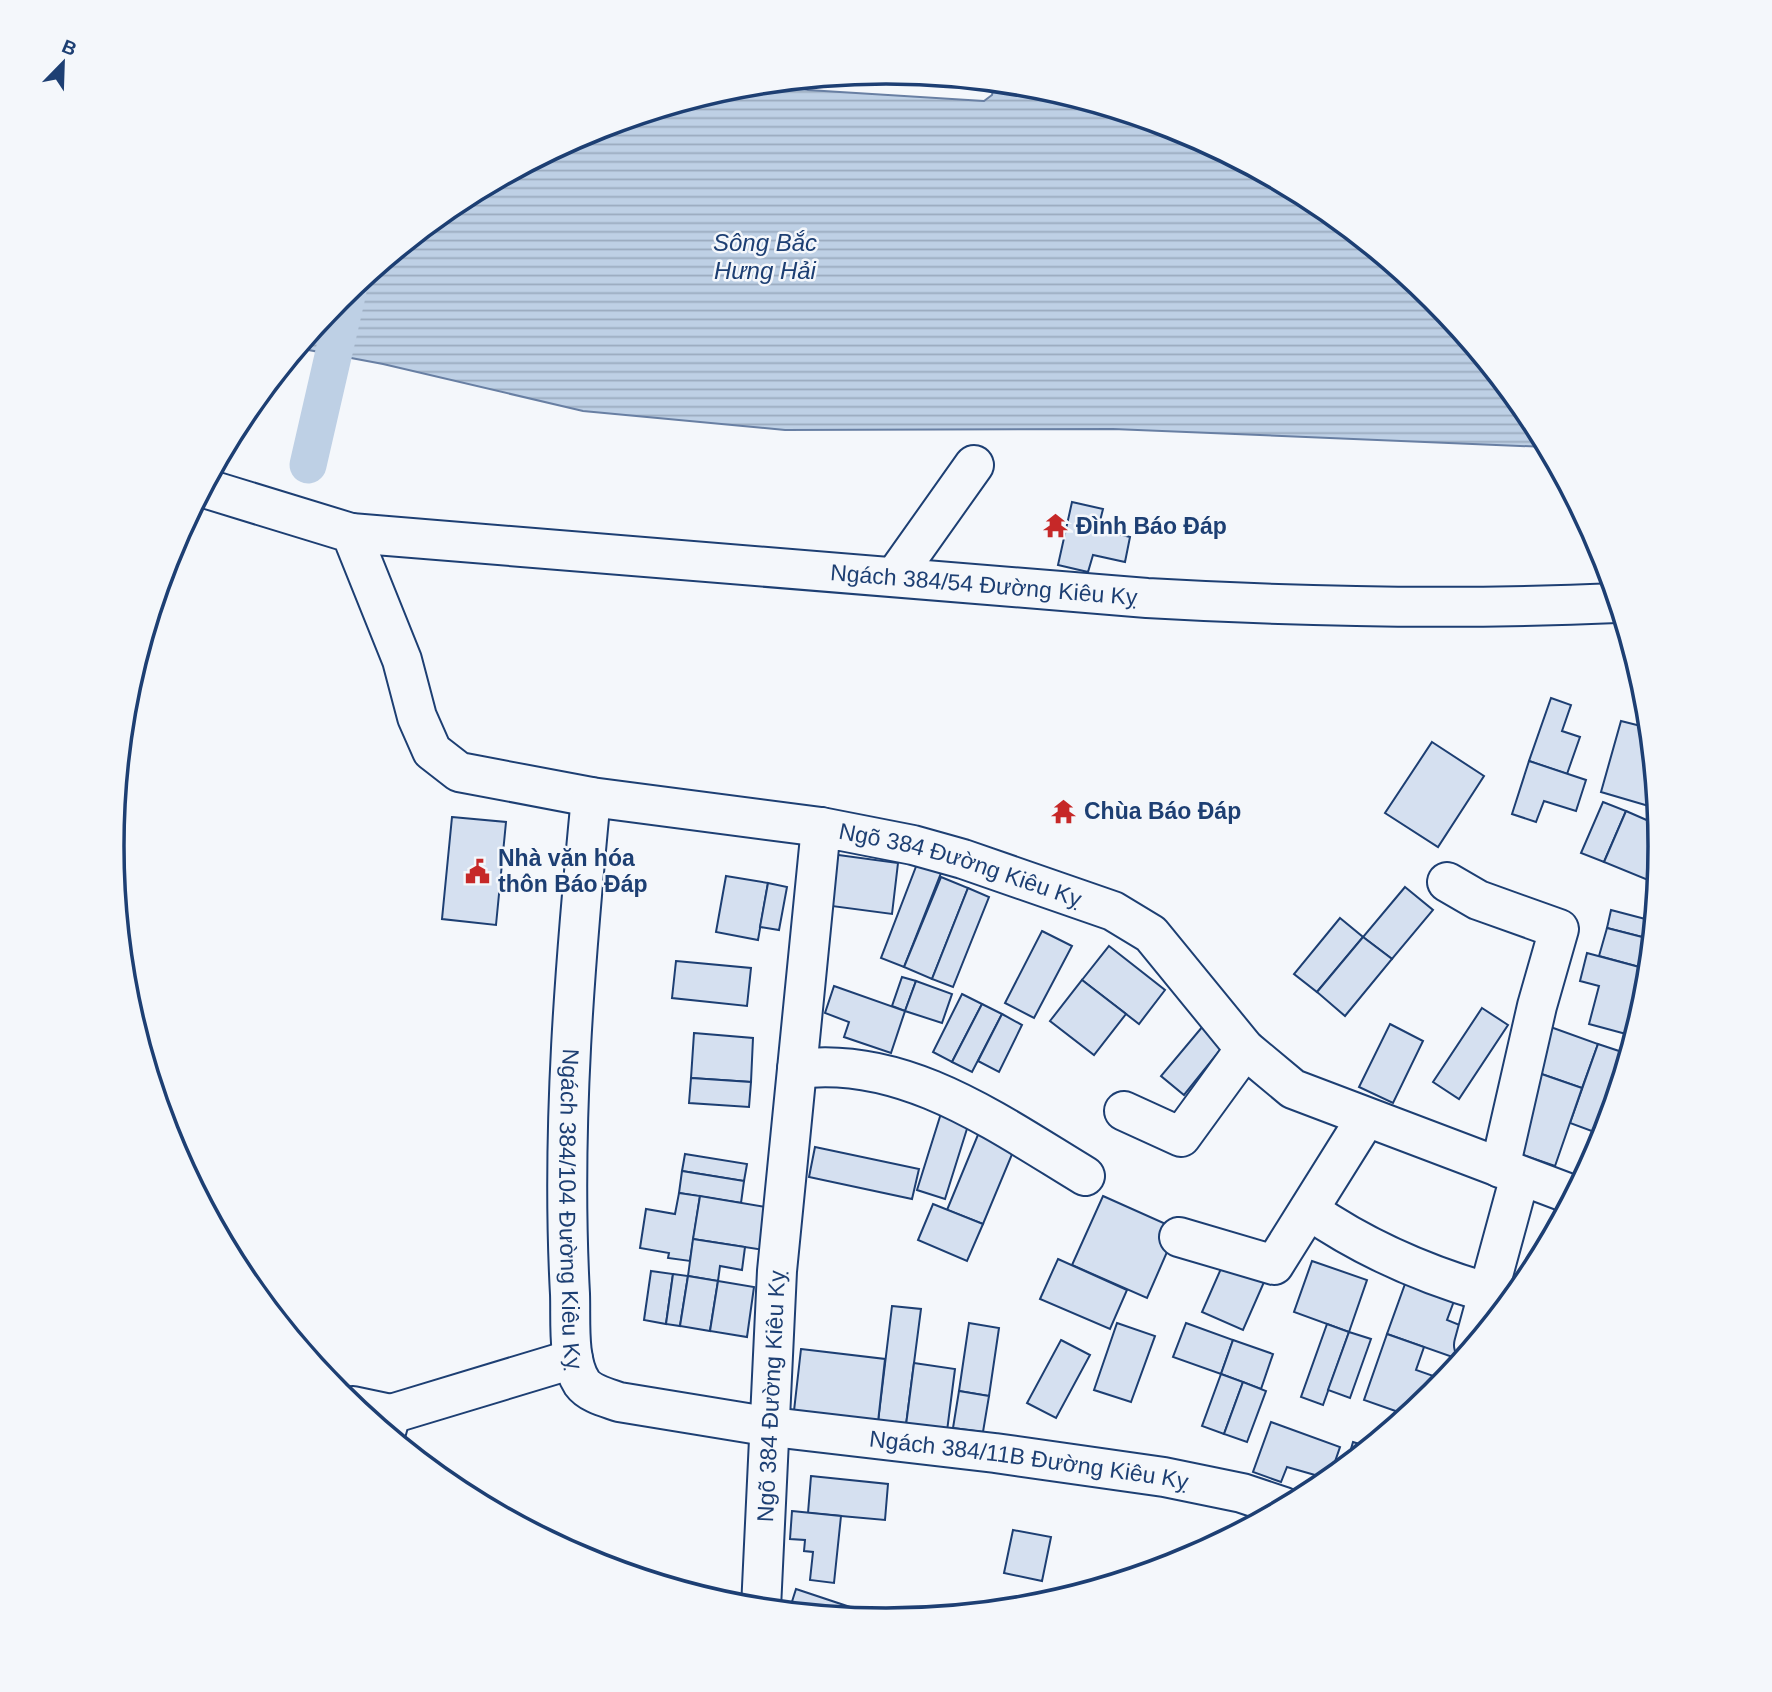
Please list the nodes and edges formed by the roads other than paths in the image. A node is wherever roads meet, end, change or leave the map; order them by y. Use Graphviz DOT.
graph roads {
  1 [pos="974,465"];
  2 [pos="213,491"];
  3 [pos="351,533"];
  4 [pos="896,575"];
  5 [pos="1609,603"];
  6 [pos="591,797"];
  7 [pos="821,827"];
  8 [pos="1447,882"];
  9 [pos="1245,1049"];
  10 [pos="797,1069"];
  11 [pos="1124,1111"];
  12 [pos="1366,1118"];
  13 [pos="1510,1172"];
  14 [pos="1085,1176"];
  15 [pos="1564,1192"];
  16 [pos="1308,1210"];
  17 [pos="1179,1237"];
  18 [pos="1489,1293"];
  19 [pos="1480,1322"];
  20 [pos="573,1359"];
  21 [pos="388,1423"];
  22 [pos="772,1427"];
  23 [pos="1272,1503"];
  24 [pos="762,1597"];
  1 -- 4 [label="street"];
  2 -- 3 [label="street, Ngách 384/54 Đường Kiêu Kỵ"];
  3 -- 4 [label="street, Ngách 384/54 Đường Kiêu Kỵ"];
  3 -- 6 [label="street"];
  4 -- 5 [label="street, Ngách 384/54 Đường Kiêu Kỵ"];
  6 -- 7 [label="street"];
  6 -- 20 [label="street, Ngách 384/104 Đường Kiêu Kỵ"];
  7 -- 9 [label="street, Ngõ 384 Đường Kiêu Kỵ"];
  7 -- 10 [label="street, Ngõ 384 Đường Kiêu Kỵ"];
  8 -- 13 [label="street"];
  9 -- 11 [label="street"];
  9 -- 12 [label="street, Ngõ 384 Đường Kiêu Kỵ"];
  10 -- 14 [label="street"];
  10 -- 22 [label="street, Ngõ 384 Đường Kiêu Kỵ"];
  12 -- 13 [label="street, Ngõ 384 Đường Kiêu Kỵ"];
  12 -- 16 [label="street"];
  13 -- 15 [label="street, Ngõ 384 Đường Kiêu Kỵ"];
  13 -- 18 [label="street"];
  16 -- 17 [label="street"];
  16 -- 18 [label="street"];
  18 -- 19 [label="street"];
  20 -- 21 [label="street"];
  20 -- 22 [label="street, Ngách 384/104 Đường Kiêu Kỵ"];
  22 -- 23 [label="street, Ngách 384/11B Đường Kiêu Kỵ"];
  22 -- 24 [label="street, Ngõ 384 Đường Kiêu Kỵ"];
}
